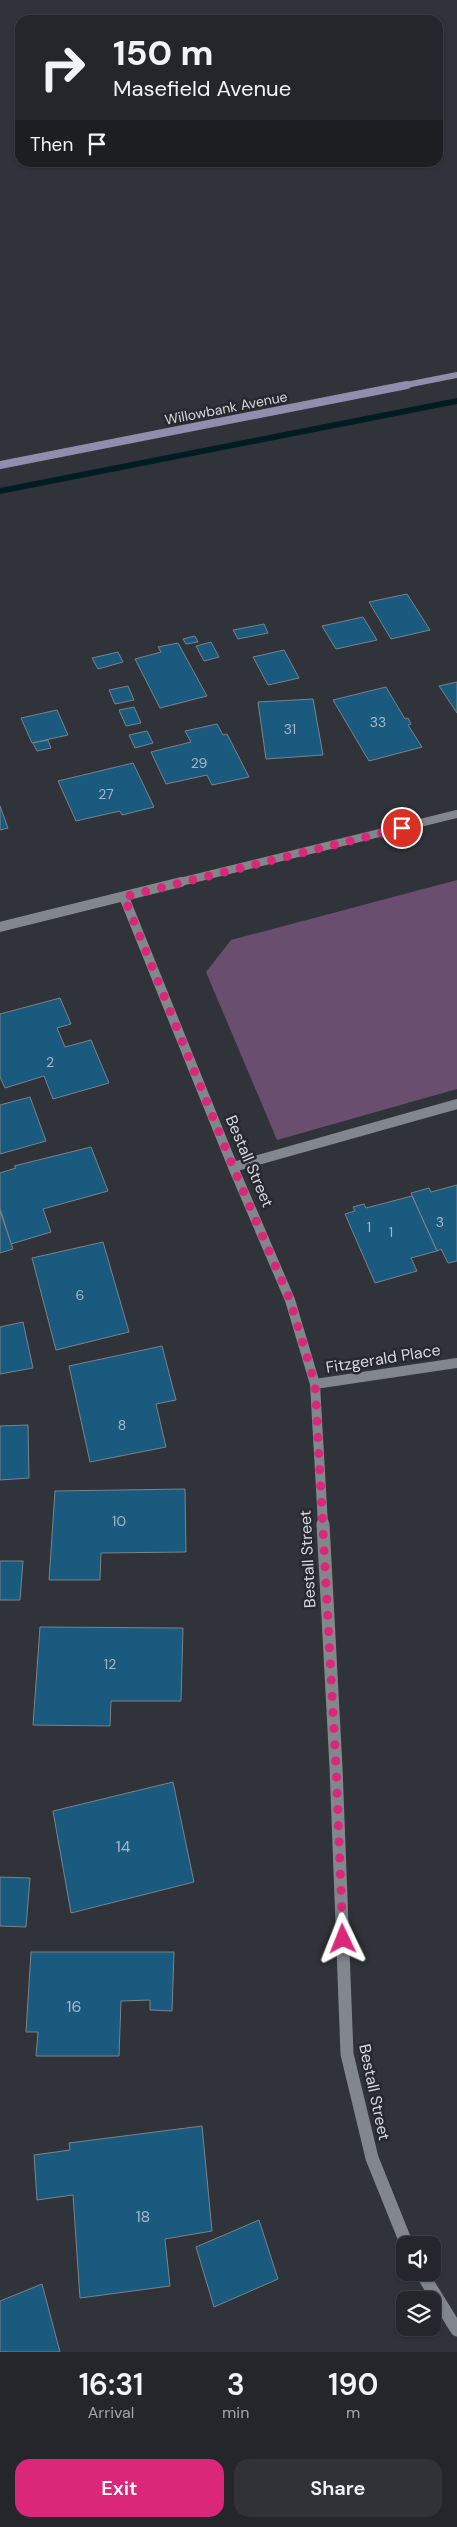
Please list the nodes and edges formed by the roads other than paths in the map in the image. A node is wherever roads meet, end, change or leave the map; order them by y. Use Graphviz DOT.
graph roads {
  1 [pos="457,375"];
  2 [pos="0,465"];
  3 [pos="457,814"];
  4 [pos="124,897"];
  5 [pos="0,927"];
  6 [pos="457,1104"];
  7 [pos="233,1167"];
  8 [pos="457,1363"];
  9 [pos="315,1384"];
  10 [pos="403,2236"];
  11 [pos="427,2281"];
  12 [pos="457,2330"];
  1 -- 2 [label="main road, Willowbank Avenue"];
  3 -- 4 [label="street"];
  4 -- 5 [label="street"];
  4 -- 7 [label="street, Bestall Street"];
  6 -- 7 [label="street"];
  7 -- 9 [label="street, Bestall Street"];
  8 -- 9 [label="street, Fitzgerald Place"];
  9 -- 10 [label="street, Bestall Street"];
  11 -- 12 [label="street"];
}
